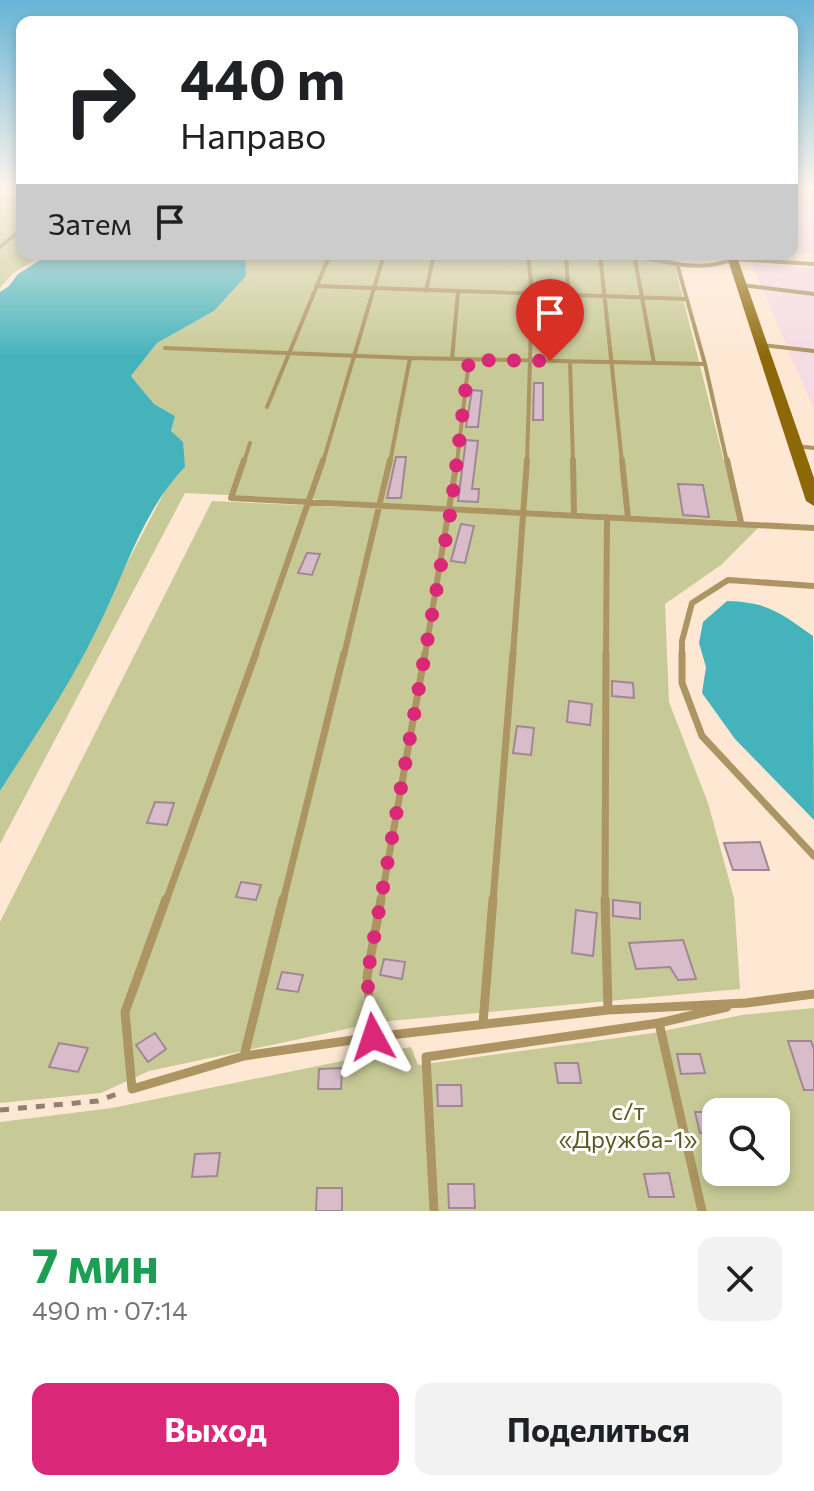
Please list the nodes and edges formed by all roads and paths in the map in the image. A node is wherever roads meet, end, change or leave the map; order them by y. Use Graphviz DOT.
graph roads {
  1 [pos="327,260"];
  2 [pos="382,260"];
  3 [pos="433,260"];
  4 [pos="529,260"];
  5 [pos="566,260"];
  6 [pos="601,260"];
  7 [pos="635,260"];
  8 [pos="660,260"];
  9 [pos="727,260"];
  10 [pos="733,260"];
  11 [pos="773,260"];
  12 [pos="677,264"];
  13 [pos="814,264"];
  14 [pos="741,285"];
  15 [pos="316,286"];
  16 [pos="374,289"];
  17 [pos="426,291"];
  18 [pos="458,292"];
  19 [pos="532,293"];
  20 [pos="814,294"];
  21 [pos="568,295"];
  22 [pos="606,297"];
  23 [pos="642,298"];
  24 [pos="687,299"];
  25 [pos="570,317"];
  26 [pos="762,345"];
  27 [pos="165,348"];
  28 [pos="814,351"];
  29 [pos="289,352"];
  30 [pos="354,355"];
  31 [pos="410,358"];
  32 [pos="452,359"];
  33 [pos="469,360"];
  34 [pos="529,361"];
  35 [pos="570,361"];
  36 [pos="613,362"];
  37 [pos="654,363"];
  38 [pos="705,364"];
  39 [pos="267,407"];
  40 [pos="250,443"];
  41 [pos="796,446"];
  42 [pos="814,448"];
  43 [pos="814,501"];
  44 [pos="311,502"];
  45 [pos="381,505"];
  46 [pos="451,509"];
  47 [pos="525,513"];
  48 [pos="574,515"];
  49 [pos="607,517"];
  50 [pos="628,518"];
  51 [pos="741,522"];
  52 [pos="814,528"];
  53 [pos="814,586"];
  54 [pos="814,856"];
  55 [pos="814,994"];
  56 [pos="746,1003"];
  57 [pos="608,1010"];
  58 [pos="483,1023"];
  59 [pos="659,1023"];
  60 [pos="373,1037"];
  61 [pos="244,1056"];
  62 [pos="132,1089"];
  63 [pos="0,1110"];
  64 [pos="434,1211"];
  65 [pos="702,1211"];
  1 -- 15 [label="lane"];
  2 -- 16 [label="lane"];
  3 -- 17 [label="lane"];
  4 -- 19 [label="lane"];
  5 -- 21 [label="lane"];
  6 -- 22 [label="lane"];
  7 -- 23 [label="lane"];
  8 -- 12 [label="lane"];
  9 -- 12 [label="lane"];
  10 -- 14 [label="main road"];
  11 -- 13 [label="street"];
  12 -- 24 [label="lane"];
  14 -- 20 [label="lane"];
  14 -- 26 [label="main road"];
  15 -- 16 [label="lane"];
  15 -- 29 [label="lane"];
  16 -- 17 [label="lane"];
  16 -- 30 [label="lane"];
  17 -- 18 [label="lane"];
  18 -- 19 [label="lane"];
  18 -- 32 [label="lane"];
  19 -- 21 [label="lane"];
  19 -- 34 [label="lane"];
  21 -- 22 [label="lane"];
  21 -- 25 [label="lane"];
  22 -- 23 [label="lane"];
  22 -- 36 [label="lane"];
  23 -- 24 [label="lane"];
  23 -- 37 [label="lane"];
  24 -- 38 [label="lane"];
  26 -- 28 [label="lane"];
  26 -- 41 [label="main road"];
  27 -- 29 [label="lane"];
  29 -- 30 [label="lane"];
  29 -- 39 [label="lane"];
  30 -- 31 [label="lane"];
  30 -- 44 [label="lane"];
  31 -- 32 [label="lane"];
  31 -- 45 [label="lane"];
  32 -- 33 [label="lane"];
  33 -- 34 [label="lane"];
  33 -- 46 [label="lane"];
  34 -- 35 [label="lane"];
  34 -- 47 [label="lane"];
  35 -- 36 [label="lane"];
  35 -- 48 [label="lane"];
  36 -- 37 [label="lane"];
  36 -- 50 [label="lane"];
  37 -- 38 [label="lane"];
  38 -- 51 [label="lane"];
  40 -- 44 [label="lane"];
  41 -- 42 [label="lane"];
  41 -- 43 [label="main road"];
  44 -- 45 [label="lane"];
  44 -- 62 [label="lane"];
  45 -- 46 [label="lane"];
  45 -- 61 [label="lane"];
  46 -- 47 [label="lane"];
  46 -- 60 [label="lane"];
  47 -- 48 [label="lane"];
  47 -- 58 [label="lane"];
  48 -- 49 [label="lane"];
  49 -- 50 [label="lane"];
  49 -- 57 [label="lane"];
  50 -- 51 [label="lane"];
  51 -- 52 [label="lane"];
  53 -- 54 [label="lane"];
  55 -- 56 [label="lane"];
  56 -- 57 [label="lane"];
  56 -- 59 [label="lane"];
  57 -- 58 [label="lane"];
  58 -- 60 [label="lane"];
  59 -- 64 [label="lane"];
  59 -- 65 [label="lane"];
  60 -- 61 [label="lane"];
  61 -- 62 [label="lane"];
  62 -- 63 [label="path"];
}
